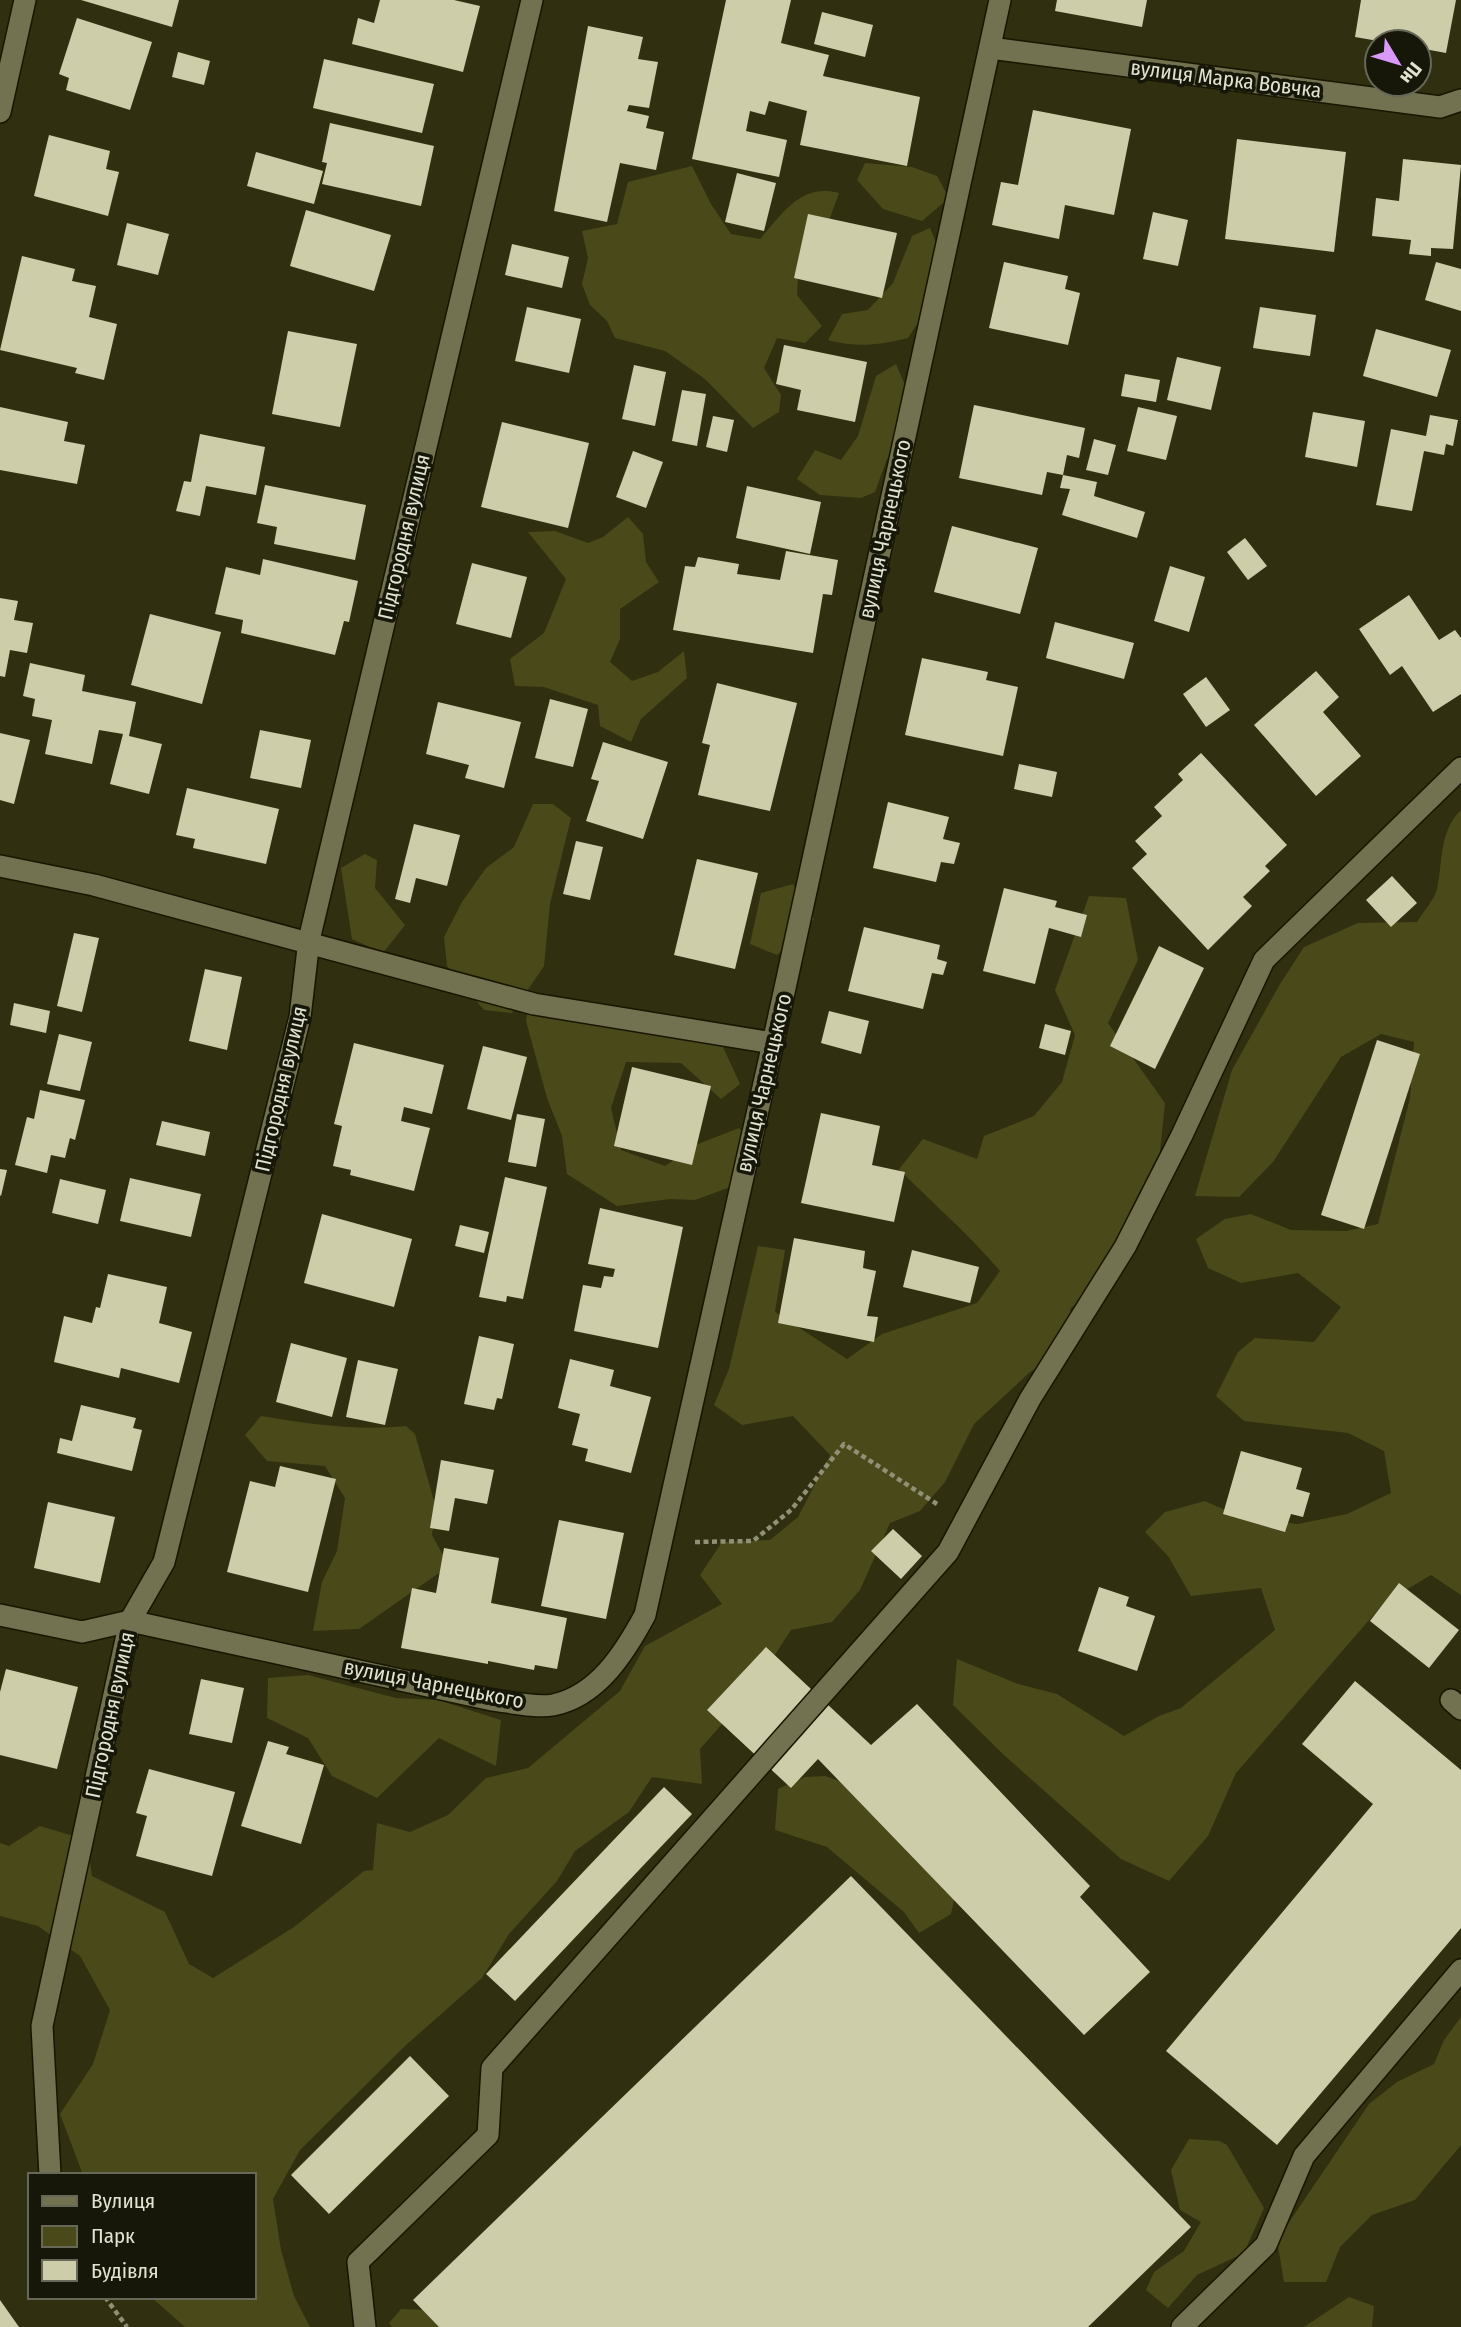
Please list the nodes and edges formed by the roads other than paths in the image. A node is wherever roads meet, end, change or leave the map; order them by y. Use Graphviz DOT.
graph roads {
  1 [pos="24,0"];
  2 [pos="532,0"];
  3 [pos="1000,0"];
  4 [pos="990,48"];
  5 [pos="1461,100"];
  6 [pos="0,113"];
  7 [pos="1461,768"];
  8 [pos="0,866"];
  9 [pos="309,940"];
  10 [pos="773,1043"];
  11 [pos="0,1615"];
  12 [pos="130,1621"];
  13 [pos="1461,1970"];
  14 [pos="50,2173"];
  15 [pos="365,2327"];
  16 [pos="1182,2327"];
  1 -- 6 [label="street"];
  2 -- 9 [label="street, Підгородня вулиця"];
  3 -- 4 [label="street, вулиця Чарнецького"];
  4 -- 5 [label="street, вулиця Марка Вовчка"];
  4 -- 10 [label="street, вулиця Чарнецького"];
  7 -- 15 [label="street"];
  8 -- 9 [label="street"];
  9 -- 10 [label="street"];
  9 -- 12 [label="street, Підгородня вулиця"];
  10 -- 12 [label="street, вулиця Чарнецького"];
  11 -- 12 [label="street"];
  12 -- 14 [label="street, Підгородня вулиця"];
  13 -- 16 [label="street"];
}
